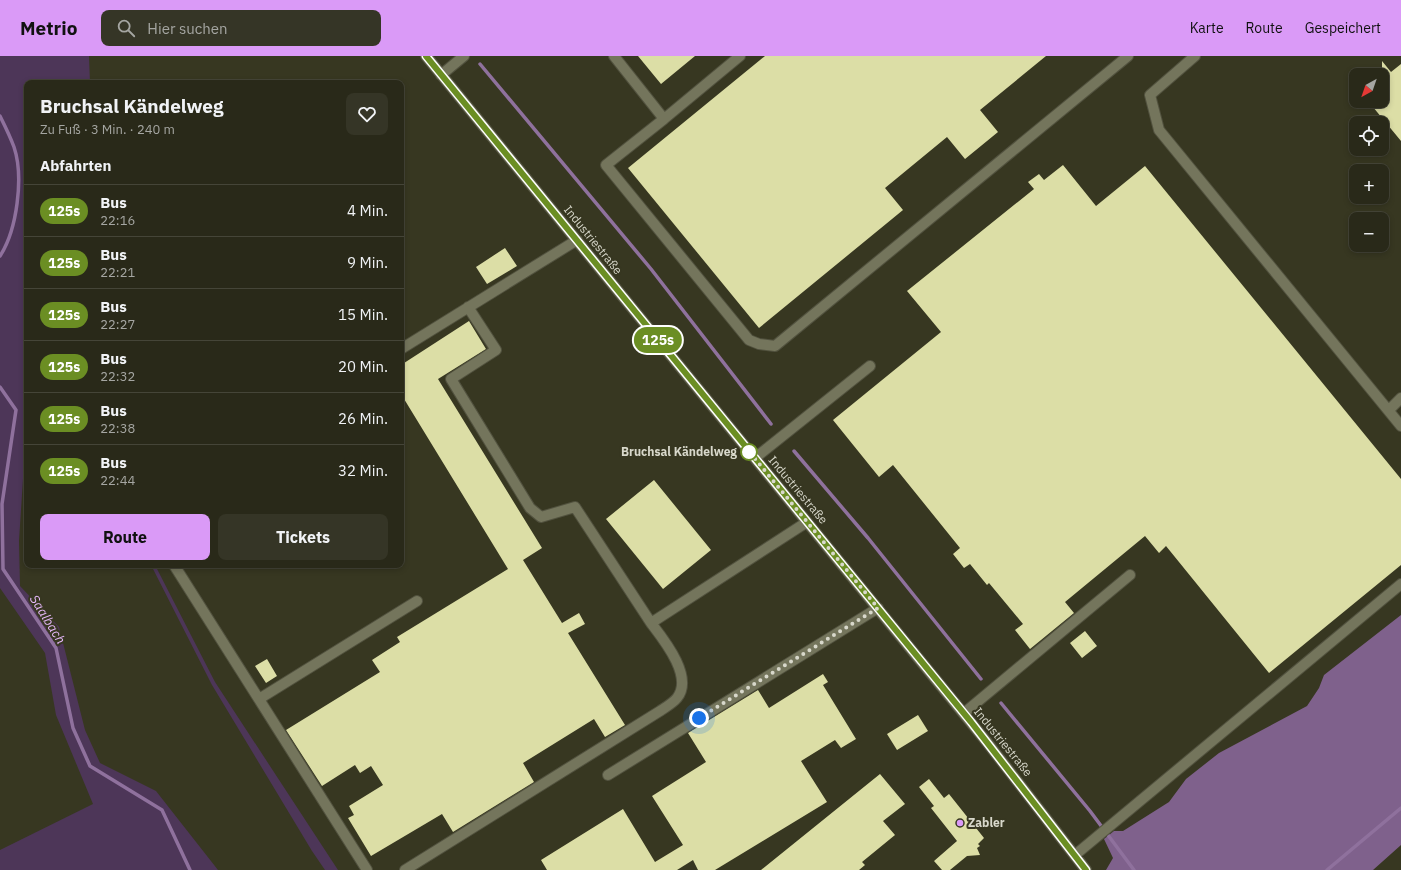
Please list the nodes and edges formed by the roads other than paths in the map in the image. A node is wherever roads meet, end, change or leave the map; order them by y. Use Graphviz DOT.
graph roads {
  1 [pos="426,56"];
  2 [pos="464,56"];
  3 [pos="614,56"];
  4 [pos="740,56"];
  5 [pos="1128,56"];
  6 [pos="1195,56"];
  7 [pos="441,75"];
  8 [pos="664,119"];
  9 [pos="577,240"];
  10 [pos="468,308"];
  11 [pos="404,347"];
  12 [pos="870,366"];
  13 [pos="1401,398"];
  14 [pos="1388,410"];
  15 [pos="1401,426"];
  16 [pos="755,458"];
  17 [pos="807,522"];
  18 [pos="176,568"];
  19 [pos="1130,575"];
  20 [pos="1401,584"];
  21 [pos="417,601"];
  22 [pos="878,608"];
  23 [pos="651,623"];
  24 [pos="258,700"];
  25 [pos="964,713"];
  26 [pos="608,775"];
  27 [pos="1075,854"];
  28 [pos="367,870"];
  29 [pos="405,870"];
  30 [pos="1086,870"];
  1 -- 7 [label="street, Industriestraße"];
  2 -- 7 [label="street"];
  3 -- 8 [label="street"];
  4 -- 8 [label="street"];
  5 -- 8 [label="street"];
  6 -- 14 [label="street"];
  7 -- 9 [label="street, Industriestraße"];
  9 -- 10 [label="street"];
  9 -- 16 [label="street, Industriestraße"];
  10 -- 11 [label="street"];
  10 -- 23 [label="street"];
  12 -- 16 [label="street"];
  13 -- 14 [label="street"];
  14 -- 15 [label="street"];
  16 -- 17 [label="street, Industriestraße"];
  17 -- 22 [label="street, Industriestraße"];
  17 -- 23 [label="street"];
  18 -- 24 [label="street"];
  19 -- 25 [label="street"];
  20 -- 27 [label="street"];
  21 -- 24 [label="street"];
  22 -- 25 [label="street, Industriestraße"];
  22 -- 26 [label="street"];
  23 -- 29 [label="street"];
  24 -- 28 [label="street"];
  25 -- 27 [label="street, Industriestraße"];
  27 -- 30 [label="street, Industriestraße"];
}
